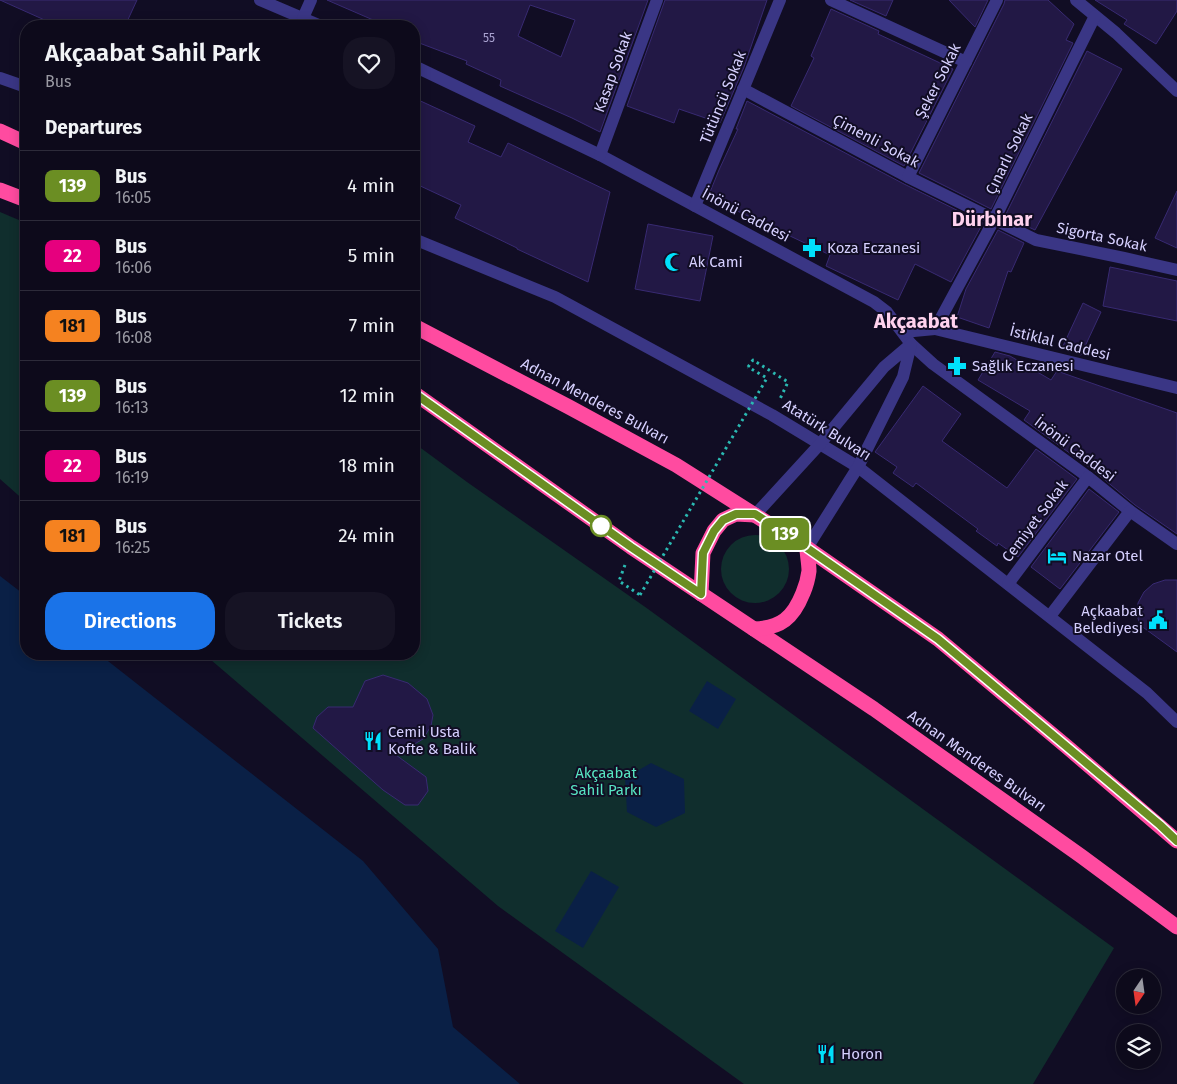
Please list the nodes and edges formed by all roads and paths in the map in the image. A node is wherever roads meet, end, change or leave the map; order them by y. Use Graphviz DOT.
graph roads {
  1 [pos="260,0"];
  2 [pos="311,0"];
  3 [pos="657,0"];
  4 [pos="780,0"];
  5 [pos="831,0"];
  6 [pos="997,0"];
  7 [pos="1076,0"];
  8 [pos="1095,16"];
  9 [pos="303,18"];
  10 [pos="308,20"];
  11 [pos="966,62"];
  12 [pos="420,69"];
  13 [pos="0,78"];
  14 [pos="20,85"];
  15 [pos="743,89"];
  16 [pos="1177,91"];
  17 [pos="0,130"];
  18 [pos="20,140"];
  19 [pos="600,155"];
  20 [pos="908,177"];
  21 [pos="0,190"];
  22 [pos="20,198"];
  23 [pos="695,206"];
  24 [pos="994,220"];
  25 [pos="420,241"];
  26 [pos="1177,270"];
  27 [pos="420,329"];
  28 [pos="935,329"];
  29 [pos="903,332"];
  30 [pos="911,344"];
  31 [pos="1176,388"];
  32 [pos="420,397"];
  33 [pos="772,416"];
  34 [pos="820,444"];
  35 [pos="858,467"];
  36 [pos="1088,477"];
  37 [pos="1130,511"];
  38 [pos="755,514"];
  39 [pos="1177,544"];
  40 [pos="631,547"];
  41 [pos="807,548"];
  42 [pos="1008,584"];
  43 [pos="701,594"];
  44 [pos="1050,616"];
  45 [pos="754,629"];
  46 [pos="1177,722"];
  47 [pos="1177,841"];
  48 [pos="1177,927"];
  1 -- 9 [label="street"];
  2 -- 9 [label="street"];
  3 -- 19 [label="street, Kasap Sokak"];
  4 -- 15 [label="street, Tütüncü Sokak"];
  5 -- 11 [label="street"];
  6 -- 11 [label="street, Şeker Sokak"];
  7 -- 8 [label="street"];
  8 -- 16 [label="street"];
  8 -- 24 [label="street, Çınarlı Sokak"];
  9 -- 10 [label="street"];
  11 -- 20 [label="street, Şeker Sokak"];
  12 -- 19 [label="street, İnönü Caddesi"];
  13 -- 14 [label="street"];
  15 -- 20 [label="street, Çimenli Sokak"];
  15 -- 23 [label="street, Tütüncü Sokak"];
  17 -- 18 [label="highway"];
  19 -- 23 [label="street, İnönü Caddesi"];
  20 -- 24 [label="street, Çimenli Sokak"];
  21 -- 22 [label="highway"];
  23 -- 29 [label="street, İnönü Caddesi"];
  24 -- 26 [label="street, Sigorta Sokak"];
  24 -- 28 [label="street, Çınarlı Sokak"];
  25 -- 33 [label="street, Atatürk Bulvarı"];
  27 -- 38 [label="highway, Adnan Menderes Bulvarı"];
  28 -- 29 [label="street"];
  28 -- 31 [label="street, İstiklal Caddesi"];
  29 -- 30 [label="street, İnönü Caddesi"];
  30 -- 34 [label="street"];
  30 -- 35 [label="street"];
  30 -- 36 [label="street, İnönü Caddesi"];
  32 -- 40 [label="highway, Adnan Menderes Bulvarı"];
  33 -- 34 [label="street, Atatürk Bulvarı"];
  33 -- 40 [label="path, bridge"];
  34 -- 35 [label="street, Atatürk Bulvarı"];
  34 -- 38 [label="street"];
  35 -- 41 [label="street"];
  35 -- 42 [label="street, Atatürk Bulvarı"];
  36 -- 37 [label="street, İnönü Caddesi"];
  36 -- 42 [label="street, Cemiyet Sokak"];
  37 -- 39 [label="street, İnönü Caddesi"];
  37 -- 44 [label="street"];
  38 -- 41 [label="highway, Adnan Menderes Bulvarı"];
  38 -- 43 [label="highway"];
  40 -- 43 [label="highway, Adnan Menderes Bulvarı"];
  41 -- 45 [label="highway"];
  41 -- 47 [label="highway, Adnan Menderes Bulvarı"];
  42 -- 44 [label="street, Atatürk Bulvarı"];
  43 -- 45 [label="highway, Adnan Menderes Bulvarı"];
  44 -- 46 [label="street, Atatürk Bulvarı"];
  45 -- 48 [label="highway, Adnan Menderes Bulvarı"];
}
